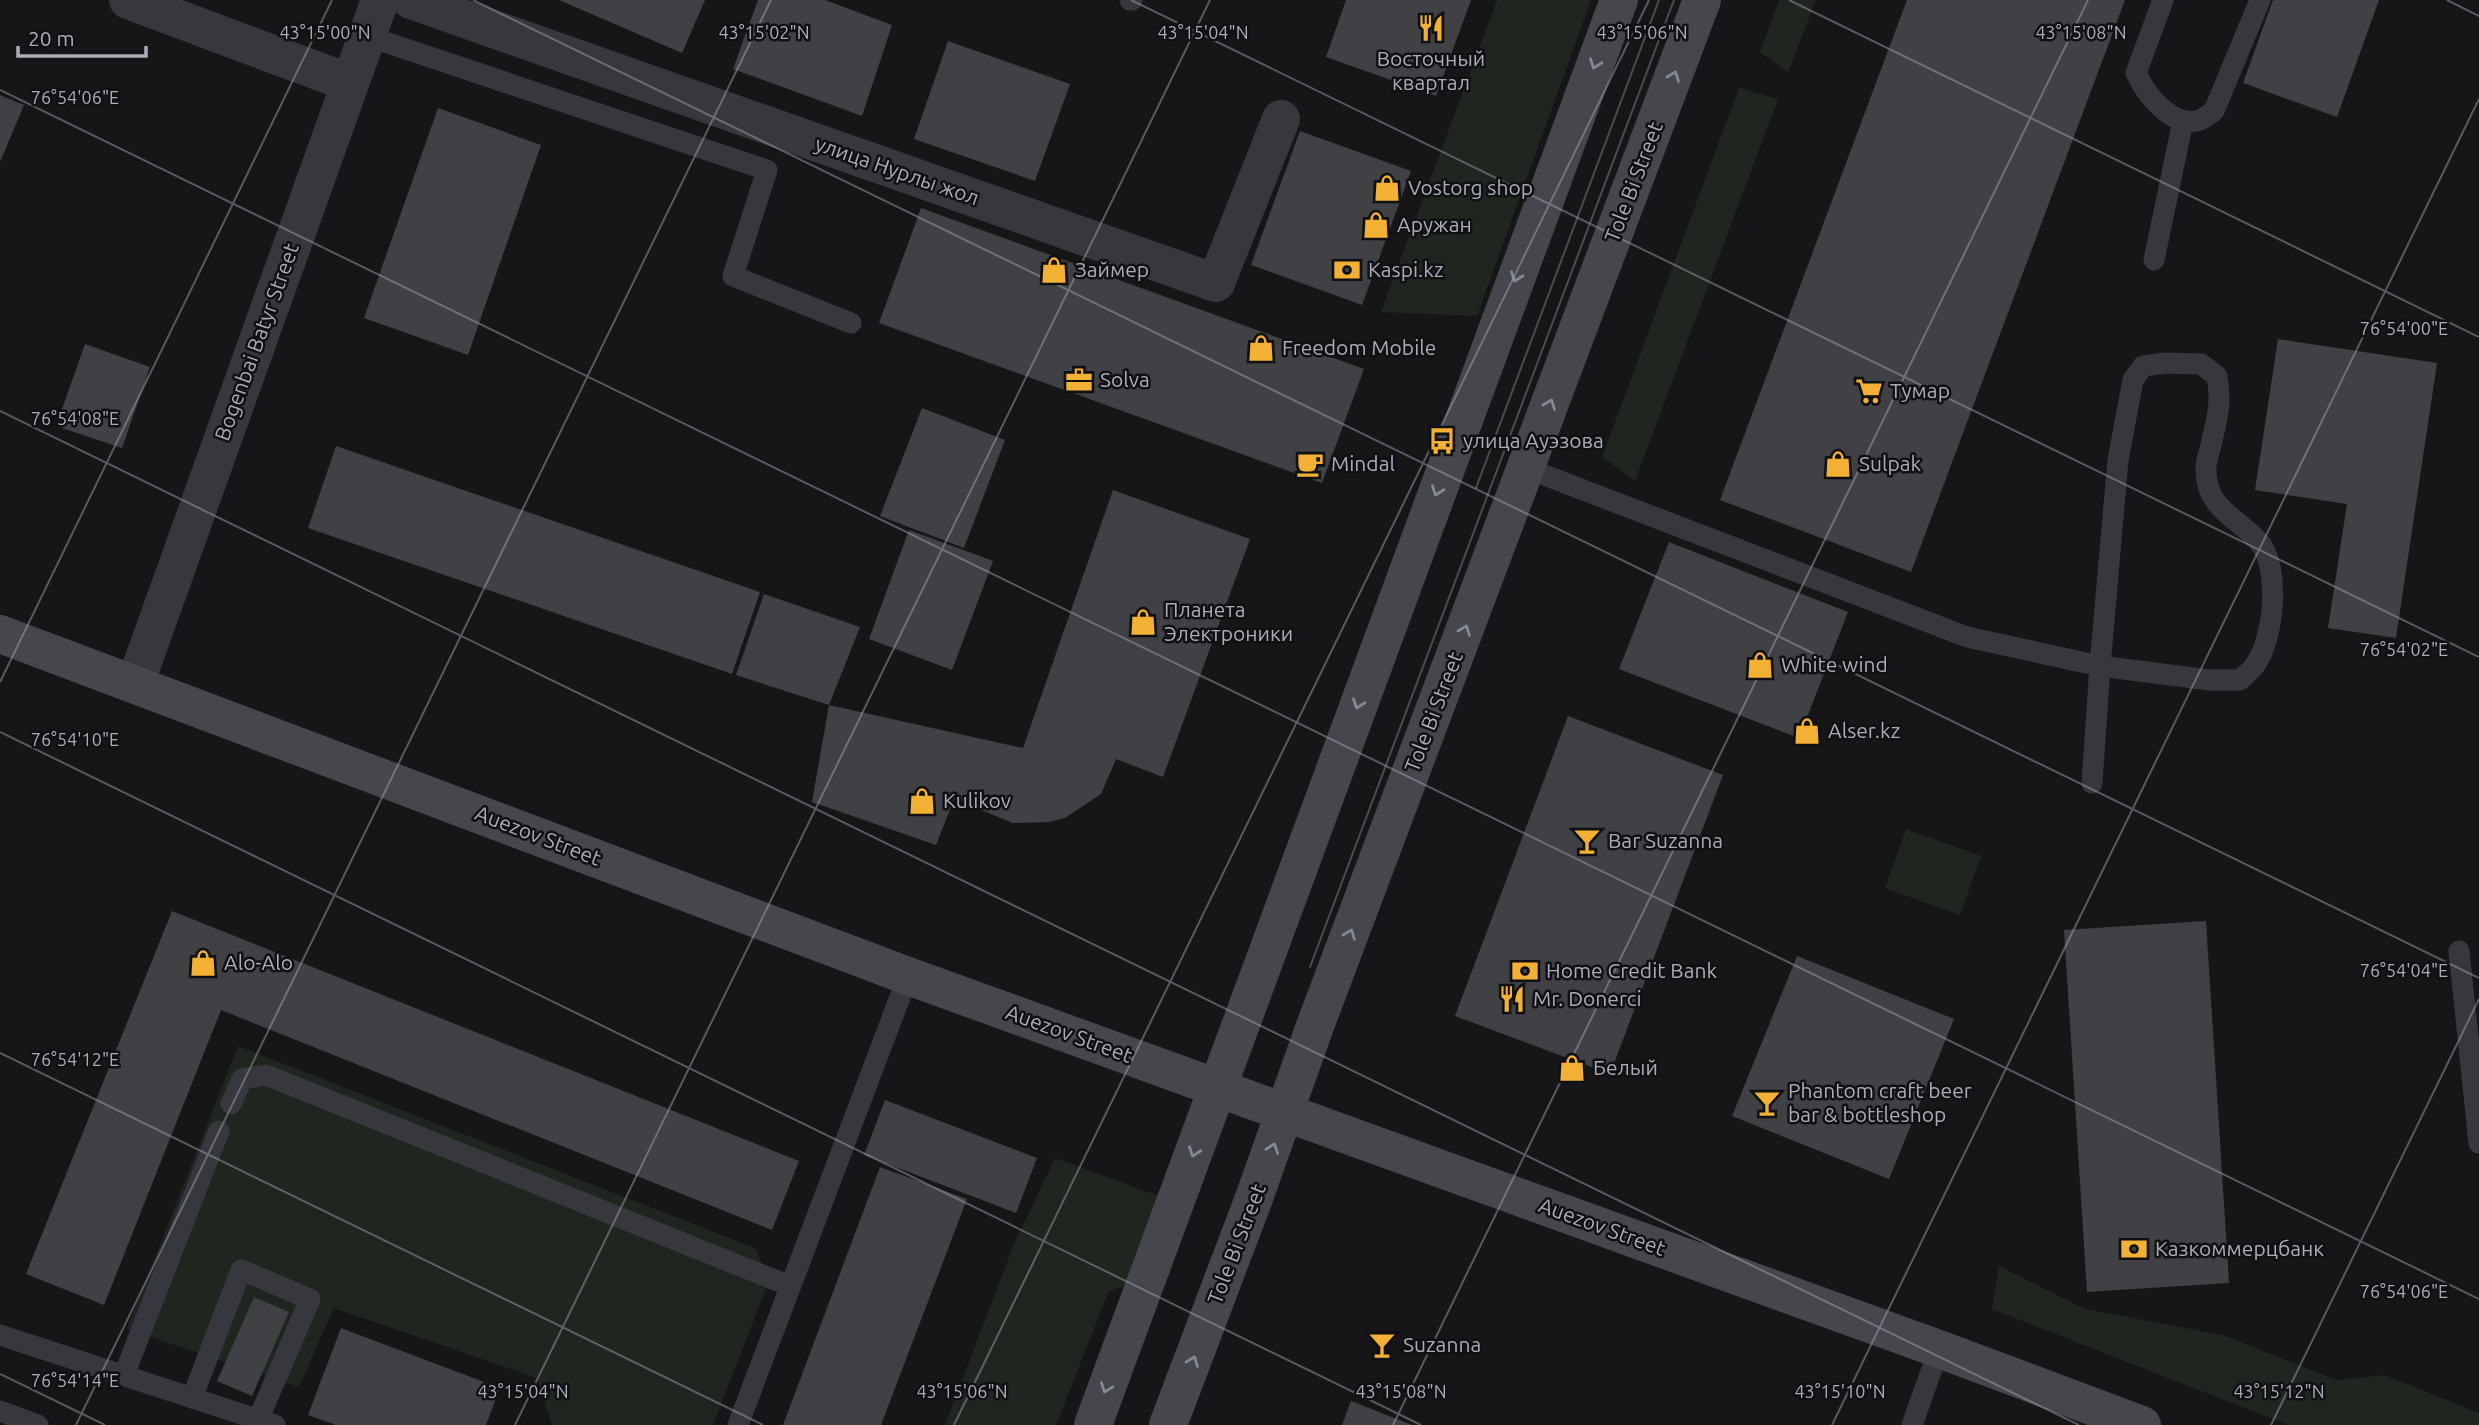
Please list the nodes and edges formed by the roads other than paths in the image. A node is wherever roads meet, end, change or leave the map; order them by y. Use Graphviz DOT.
graph roads {
  1 [pos="128,0"];
  2 [pos="380,0"];
  3 [pos="411,0"];
  4 [pos="1619,0"];
  5 [pos="1702,0"];
  6 [pos="2163,0"];
  7 [pos="2260,0"];
  8 [pos="367,36"];
  9 [pos="350,83"];
  10 [pos="1281,119"];
  11 [pos="2183,121"];
  12 [pos="2154,260"];
  13 [pos="851,323"];
  14 [pos="1527,468"];
  15 [pos="0,634"];
  16 [pos="2100,666"];
  17 [pos="135,684"];
  18 [pos="2092,783"];
  19 [pos="2459,951"];
  20 [pos="908,976"];
  21 [pos="1217,1088"];
  22 [pos="231,1104"];
  23 [pos="1286,1112"];
  24 [pos="219,1131"];
  25 [pos="2479,1143"];
  26 [pos="790,1286"];
  27 [pos="0,1335"];
  28 [pos="1939,1349"];
  29 [pos="124,1375"];
  30 [pos="192,1398"];
  31 [pos="0,1411"];
  32 [pos="267,1423"];
  33 [pos="38,1425"];
  34 [pos="738,1425"];
  35 [pos="1093,1425"];
  36 [pos="1168,1425"];
  37 [pos="1912,1425"];
  38 [pos="2142,1425"];
  1 -- 9 [label="street"];
  2 -- 8 [label="street, Bogenbai Batyr Street"];
  3 -- 10 [label="street, улица Нурлы жол"];
  4 -- 21 [label="main road, one-way"];
  14 -- 5 [label="main road, Tole Bi Street, one-way"];
  6 -- 11 [label="lane"];
  7 -- 11 [label="lane"];
  8 -- 9 [label="street, Bogenbai Batyr Street"];
  8 -- 13 [label="lane"];
  9 -- 17 [label="street, Bogenbai Batyr Street"];
  11 -- 12 [label="lane"];
  14 -- 16 [label="lane"];
  23 -- 14 [label="main road, Tole Bi Street, one-way"];
  15 -- 17 [label="main road, Auezov Street"];
  16 -- 16 [label="lane"];
  16 -- 18 [label="lane"];
  17 -- 20 [label="main road, Auezov Street"];
  19 -- 25 [label="lane"];
  20 -- 21 [label="main road, Auezov Street"];
  20 -- 26 [label="lane"];
  21 -- 23 [label="main road, Auezov Street"];
  21 -- 35 [label="main road, one-way"];
  22 -- 26 [label="lane"];
  23 -- 28 [label="main road, Auezov Street"];
  36 -- 23 [label="main road, Tole Bi Street, one-way"];
  24 -- 29 [label="lane"];
  26 -- 34 [label="lane"];
  27 -- 29 [label="lane"];
  28 -- 37 [label="lane"];
  28 -- 38 [label="main road, Auezov Street"];
  29 -- 30 [label="lane"];
  30 -- 32 [label="lane"];
  30 -- 32 [label="lane"];
  31 -- 33 [label="lane"];
}
